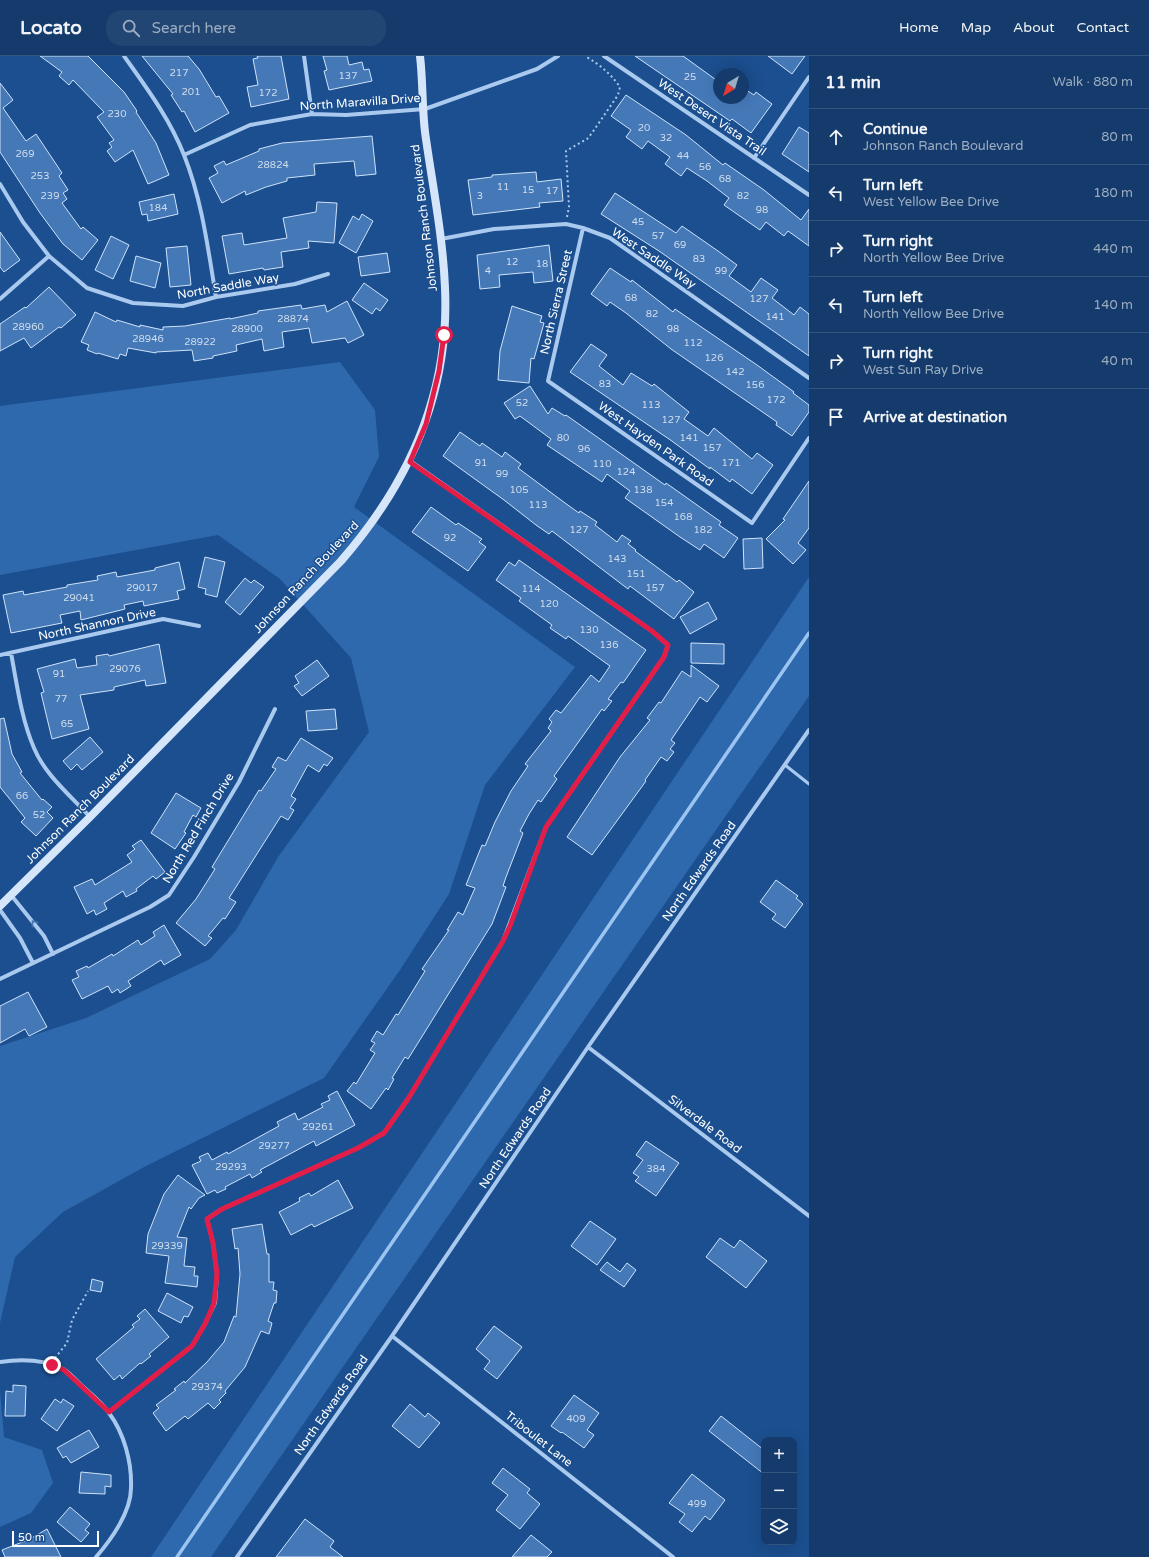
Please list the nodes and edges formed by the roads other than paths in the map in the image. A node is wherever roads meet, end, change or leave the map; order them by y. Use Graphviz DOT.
graph roads {
  1 [pos="124,56"];
  2 [pos="304,56"];
  3 [pos="420,56"];
  4 [pos="558,56"];
  5 [pos="604,56"];
  6 [pos="809,77"];
  7 [pos="424,109"];
  8 [pos="312,114"];
  9 [pos="184,155"];
  10 [pos="754,158"];
  11 [pos="0,184"];
  12 [pos="809,196"];
  13 [pos="583,228"];
  14 [pos="440,239"];
  15 [pos="49,256"];
  16 [pos="328,274"];
  17 [pos="216,297"];
  18 [pos="0,299"];
  19 [pos="809,378"];
  20 [pos="548,381"];
  21 [pos="809,438"];
  22 [pos="410,462"];
  23 [pos="199,626"];
  24 [pos="11,653"];
  25 [pos="0,655"];
  26 [pos="275,709"];
  27 [pos="809,730"];
  28 [pos="785,765"];
  29 [pos="809,784"];
  30 [pos="90,817"];
  31 [pos="11,895"];
  32 [pos="0,906"];
  33 [pos="0,910"];
  34 [pos="53,954"];
  35 [pos="32,963"];
  36 [pos="0,979"];
  37 [pos="588,1047"];
  38 [pos="809,1216"];
  39 [pos="392,1336"];
  40 [pos="0,1362"];
  41 [pos="109,1412"];
  42 [pos="96,1557"];
  43 [pos="237,1557"];
  44 [pos="673,1557"];
  1 -- 9 [label="street"];
  2 -- 8 [label="street"];
  3 -- 7 [label="street, Johnson Ranch Boulevard"];
  4 -- 7 [label="street, North Maravilla Drive"];
  5 -- 10 [label="street, West Desert Vista Trail"];
  6 -- 10 [label="street"];
  7 -- 8 [label="street, North Maravilla Drive"];
  7 -- 14 [label="street, Johnson Ranch Boulevard"];
  8 -- 9 [label="street, North Maravilla Drive"];
  9 -- 17 [label="street"];
  10 -- 12 [label="street, West Desert Vista Trail"];
  11 -- 15 [label="street, North Saddle Way"];
  13 -- 14 [label="street, West Saddle Way"];
  13 -- 19 [label="street, West Saddle Way"];
  13 -- 20 [label="street, North Sierra Street"];
  14 -- 22 [label="street, Johnson Ranch Boulevard"];
  15 -- 17 [label="street, North Saddle Way"];
  15 -- 18 [label="street"];
  16 -- 17 [label="street, North Saddle Way"];
  20 -- 21 [label="street, West Hayden Park Road"];
  22 -- 30 [label="street, Johnson Ranch Boulevard"];
  22 -- 41 [label="street"];
  23 -- 24 [label="street, North Shannon Drive"];
  24 -- 25 [label="street, North Shannon Drive"];
  24 -- 30 [label="street"];
  26 -- 34 [label="street, North Red Finch Drive"];
  27 -- 28 [label="street, North Edwards Road"];
  28 -- 29 [label="lane"];
  28 -- 37 [label="street, North Edwards Road"];
  30 -- 31 [label="street, Johnson Ranch Boulevard"];
  31 -- 32 [label="street, Johnson Ranch Boulevard"];
  34 -- 31 [label="street, one-way"];
  33 -- 35 [label="street"];
  34 -- 35 [label="street, North Red Finch Drive"];
  35 -- 36 [label="street, North Red Finch Drive"];
  37 -- 38 [label="street, Silverdale Road"];
  37 -- 39 [label="street, North Edwards Road"];
  39 -- 43 [label="street, North Edwards Road"];
  39 -- 44 [label="street, Triboulet Lane"];
  40 -- 41 [label="street"];
  41 -- 42 [label="street"];
}
